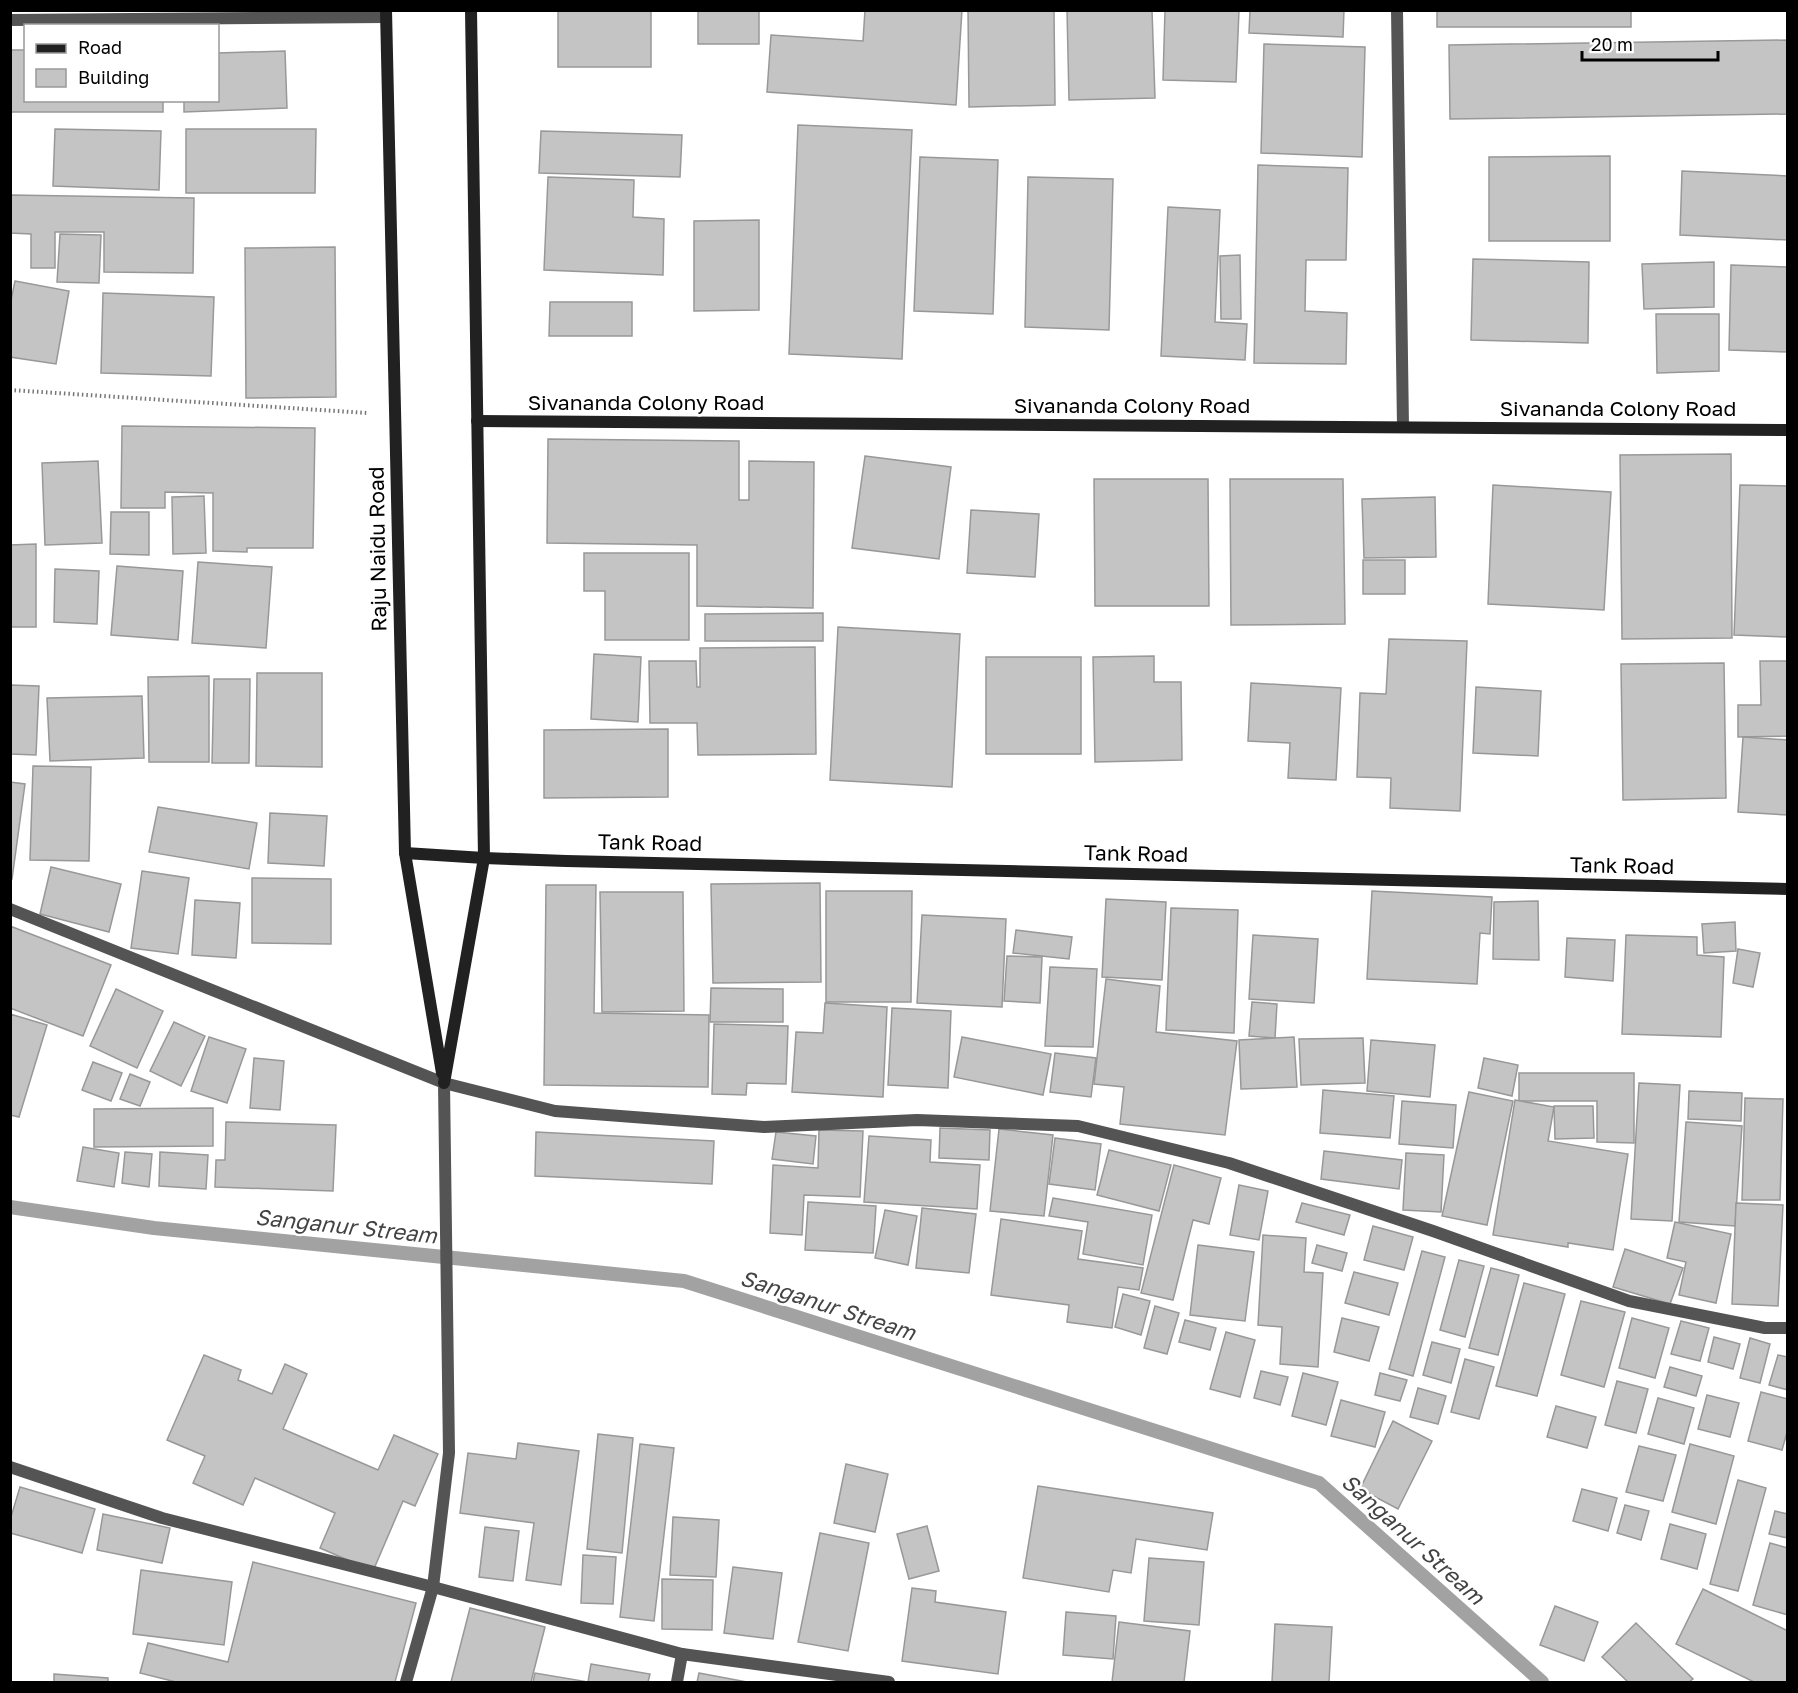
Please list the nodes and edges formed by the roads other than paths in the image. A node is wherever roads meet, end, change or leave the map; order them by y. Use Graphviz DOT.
graph roads {
  1 [pos="471,10"];
  2 [pos="1397,10"];
  3 [pos="386,14"];
  4 [pos="10,20"];
  5 [pos="477,421"];
  6 [pos="1403,427"];
  7 [pos="1788,430"];
  8 [pos="405,853"];
  9 [pos="484,858"];
  10 [pos="1788,889"];
  11 [pos="10,909"];
  12 [pos="444,1083"];
  13 [pos="1788,1329"];
  14 [pos="10,1467"];
  15 [pos="433,1587"];
  16 [pos="682,1654"];
  17 [pos="406,1683"];
  18 [pos="677,1683"];
  19 [pos="889,1683"];
  1 -- 5 [label="main road"];
  2 -- 6 [label="street"];
  3 -- 4 [label="street"];
  3 -- 8 [label="main road, Raju Naidu Road"];
  5 -- 6 [label="main road, Sivananda Colony Road"];
  5 -- 9 [label="main road"];
  6 -- 7 [label="main road, Sivananda Colony Road"];
  8 -- 9 [label="main road, Tank Road"];
  8 -- 12 [label="main road, Raju Naidu Road"];
  9 -- 10 [label="main road, Tank Road"];
  9 -- 12 [label="main road"];
  11 -- 12 [label="street"];
  12 -- 13 [label="street"];
  12 -- 15 [label="street"];
  14 -- 15 [label="street"];
  15 -- 16 [label="street"];
  15 -- 17 [label="street"];
  16 -- 18 [label="street"];
  16 -- 19 [label="street"];
}
